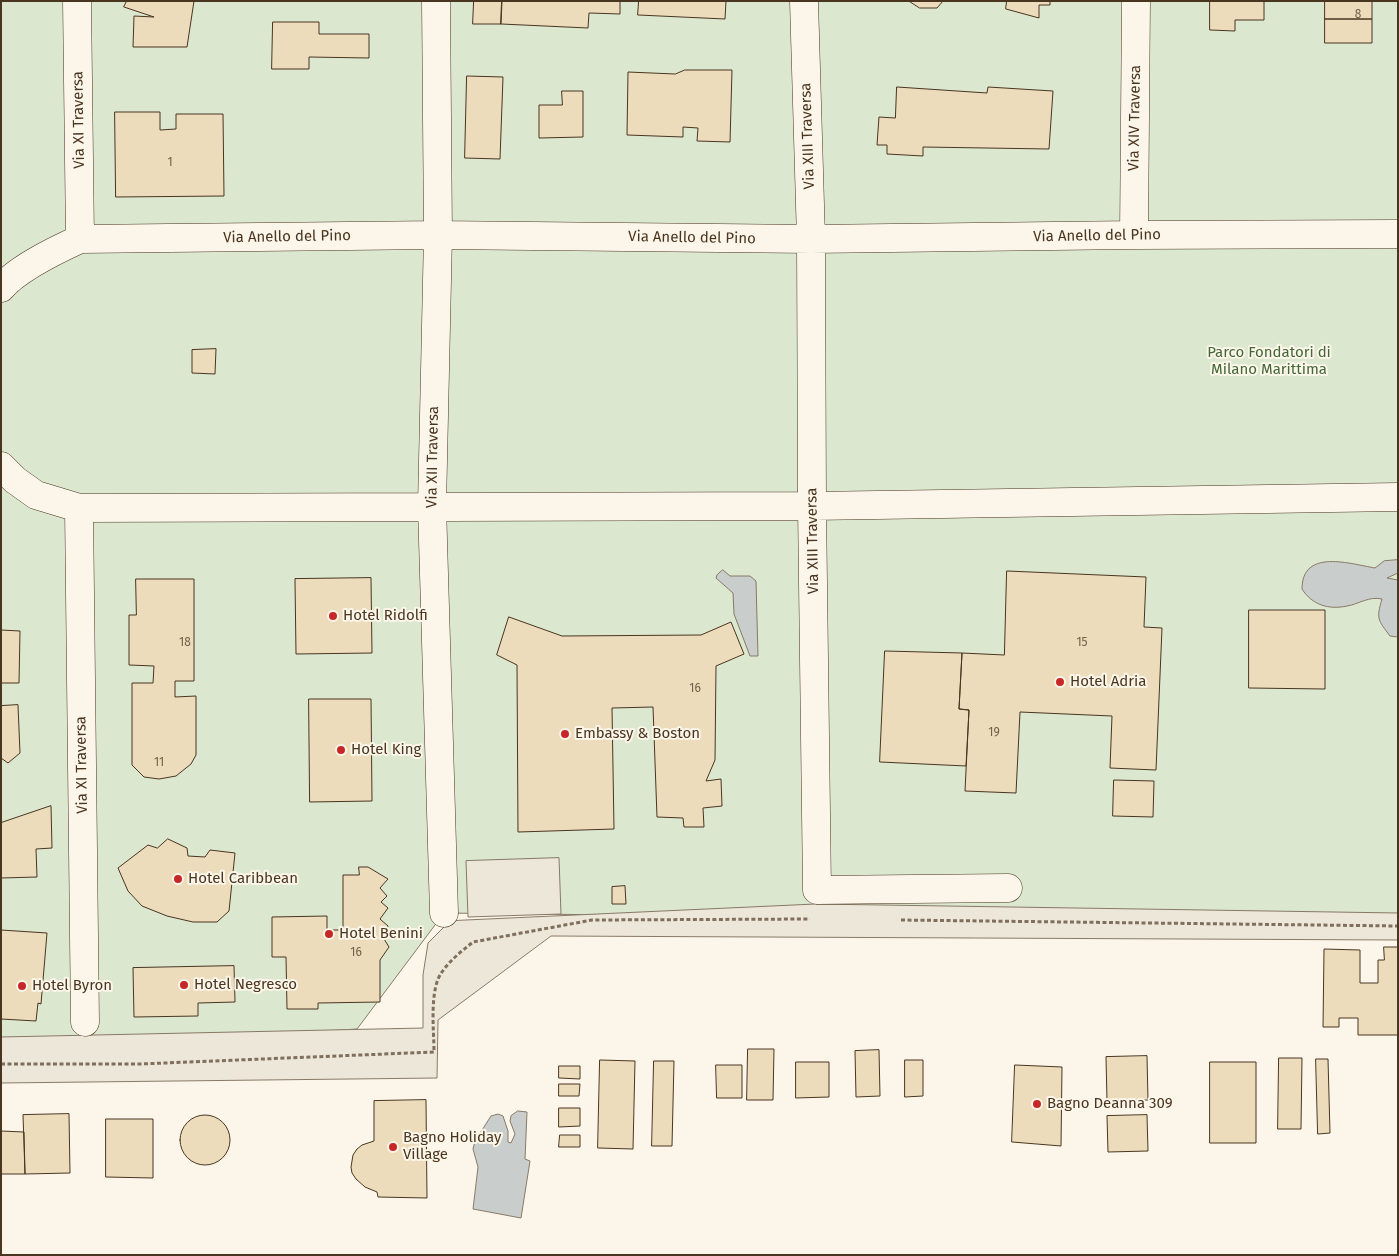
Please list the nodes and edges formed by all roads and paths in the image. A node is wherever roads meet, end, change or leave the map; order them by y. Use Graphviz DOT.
graph roads {
  1 [pos="77,1"];
  2 [pos="436,1"];
  3 [pos="804,1"];
  4 [pos="1136,1"];
  5 [pos="1398,234"];
  6 [pos="438,235"];
  7 [pos="1134,235"];
  8 [pos="811,239"];
  9 [pos="80,240"];
  10 [pos="1,288"];
  11 [pos="1,466"];
  12 [pos="1398,497"];
  13 [pos="432,506"];
  14 [pos="812,506"];
  15 [pos="79,508"];
  16 [pos="1008,888"];
  17 [pos="444,913"];
  18 [pos="812,918"];
  19 [pos="900,920"];
  20 [pos="1398,926"];
  21 [pos="85,1022"];
  22 [pos="1,1064"];
  1 -- 9 [label="street, Via XI Traversa"];
  2 -- 6 [label="street, Via XII Traversa"];
  3 -- 8 [label="street, Via XIII Traversa"];
  4 -- 7 [label="street, Via XIV Traversa"];
  5 -- 7 [label="street, Via Anello del Pino"];
  6 -- 8 [label="street, Via Anello del Pino"];
  6 -- 9 [label="street, Via Anello del Pino"];
  6 -- 13 [label="street, Via XII Traversa"];
  7 -- 8 [label="street, Via Anello del Pino"];
  8 -- 14 [label="street, Via XIII Traversa"];
  9 -- 10 [label="street, Via Anello del Pino"];
  11 -- 15 [label="street"];
  12 -- 14 [label="street"];
  13 -- 14 [label="street"];
  13 -- 15 [label="street"];
  13 -- 17 [label="street, Via XII Traversa"];
  14 -- 16 [label="street, Via XIII Traversa"];
  15 -- 21 [label="street, Via XI Traversa"];
  18 -- 22 [label="path"];
  19 -- 20 [label="path"];
}
